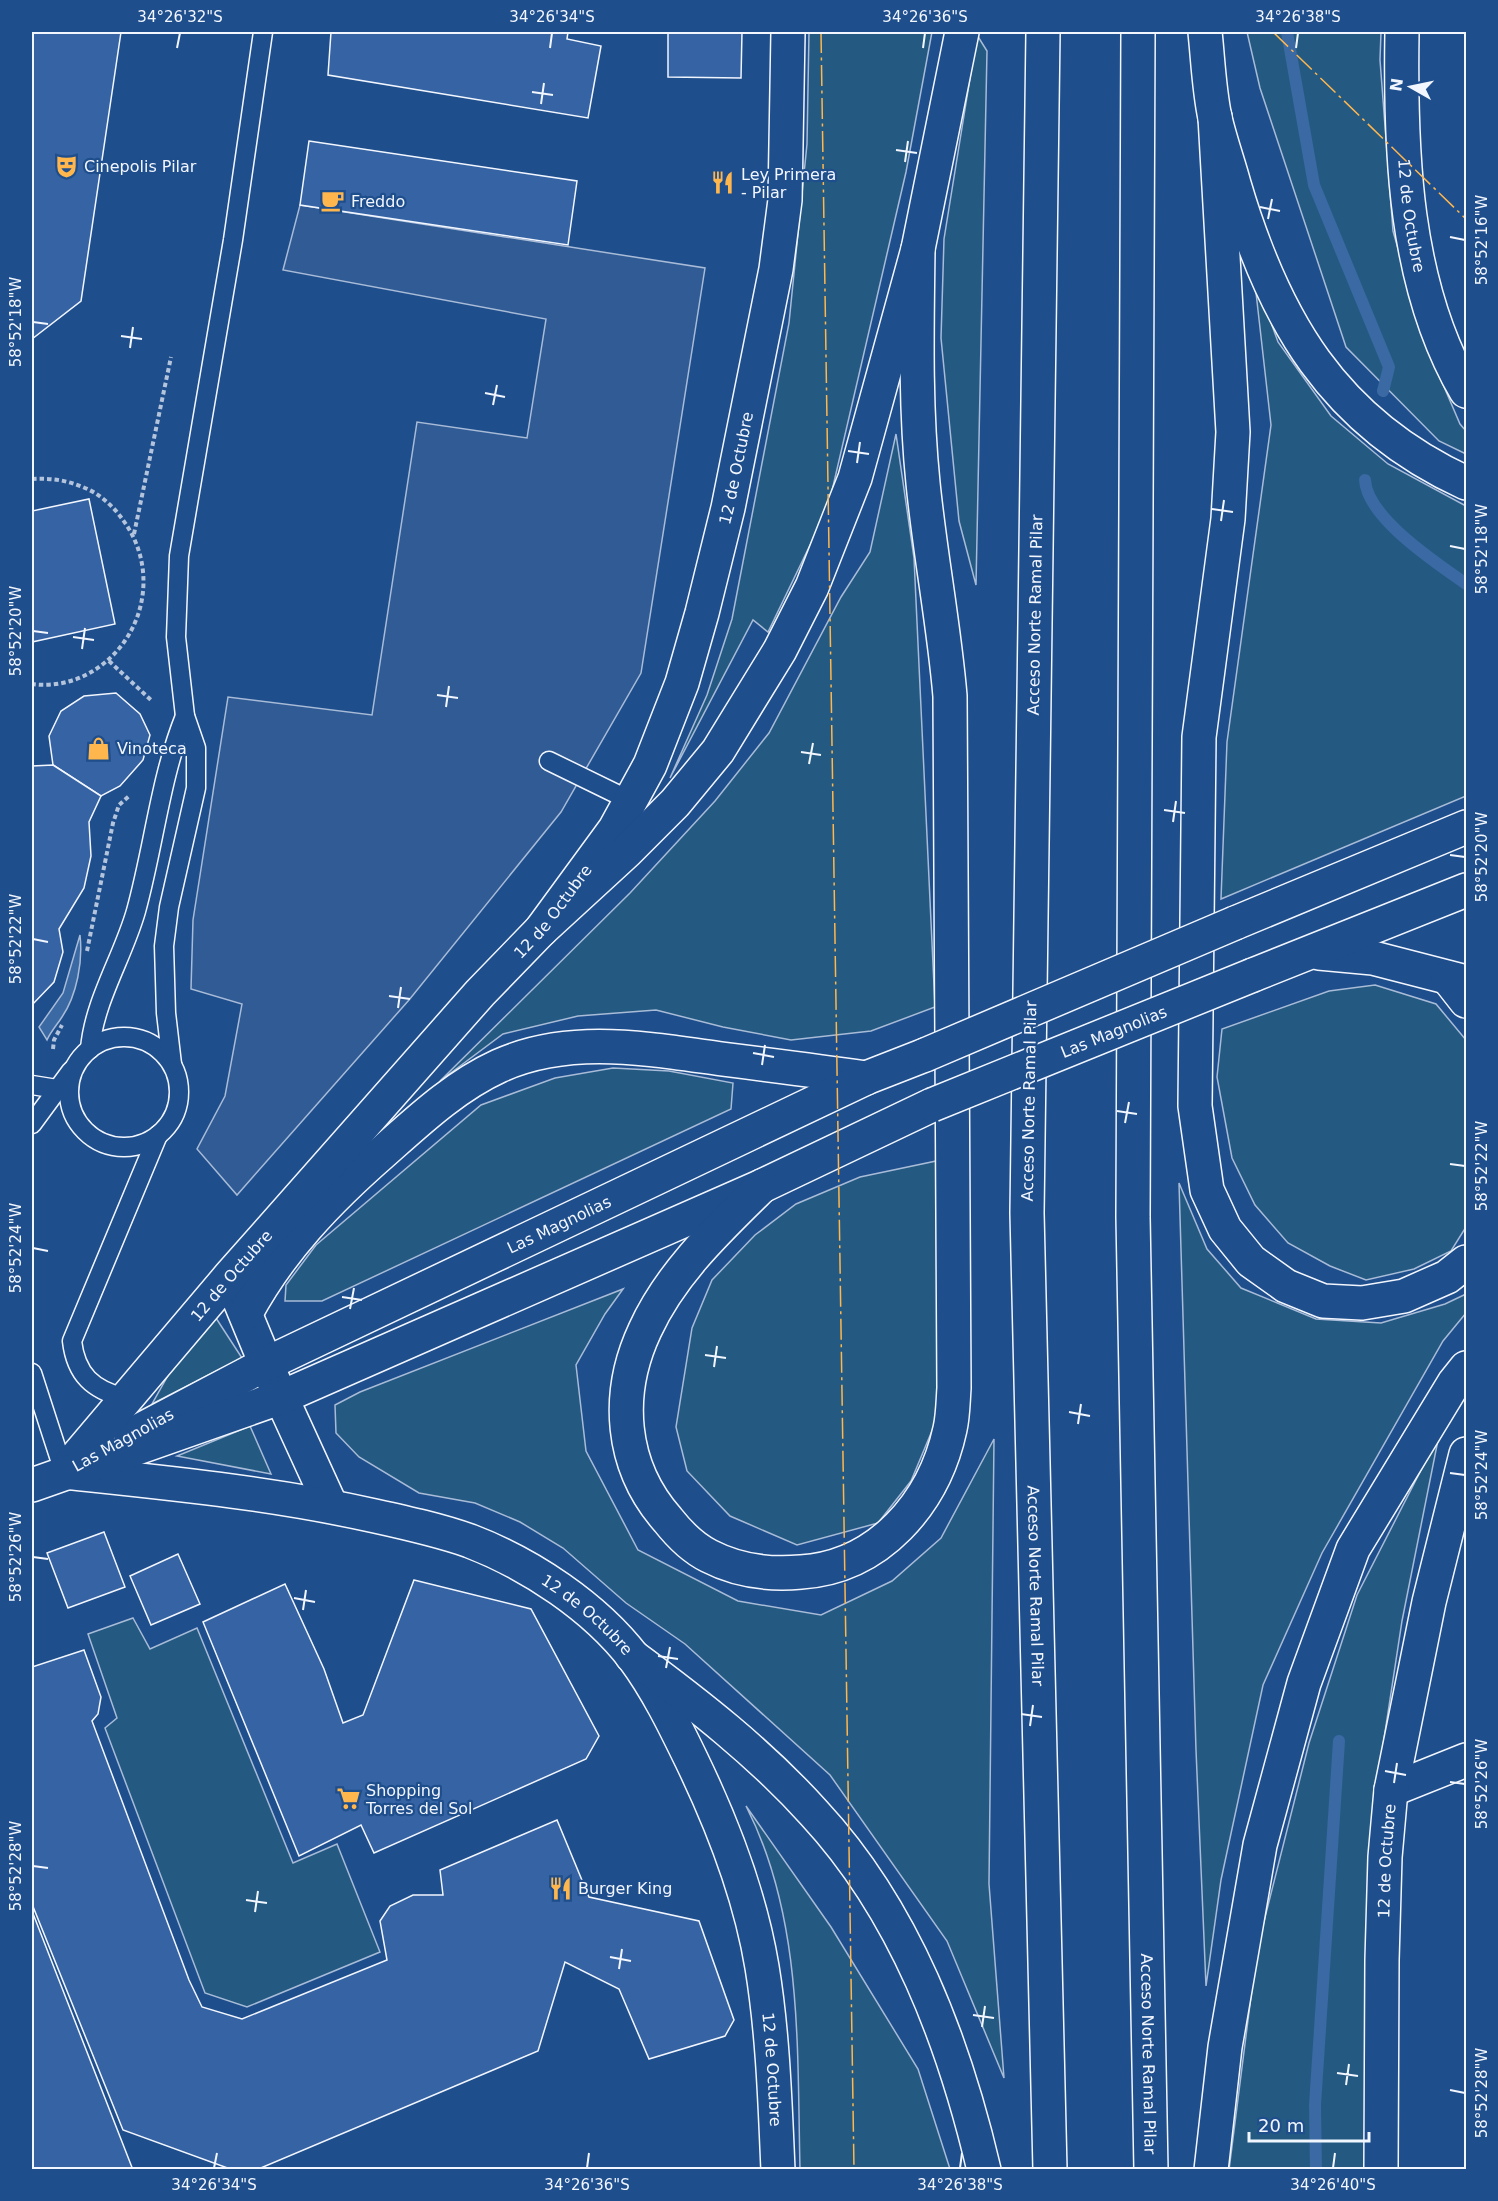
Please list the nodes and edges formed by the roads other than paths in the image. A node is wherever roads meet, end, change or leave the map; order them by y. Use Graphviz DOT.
graph roads {
  1 [pos="263,32"];
  2 [pos="788,32"];
  3 [pos="962,32"];
  4 [pos="1043,32"];
  5 [pos="1138,32"];
  6 [pos="1205,32"];
  7 [pos="1402,32"];
  8 [pos="1215,117"];
  9 [pos="918,249"];
  10 [pos="1467,391"];
  11 [pos="1467,483"];
  12 [pos="185,716"];
  13 [pos="549,760"];
  14 [pos="632,801"];
  15 [pos="1467,827"];
  16 [pos="1467,890"];
  17 [pos="541,930"];
  18 [pos="1311,952"];
  19 [pos="1460,987"];
  20 [pos="90,1049"];
  21 [pos="77,1063"];
  22 [pos="172,1064"];
  23 [pos="866,1078"];
  24 [pos="32,1085"];
  25 [pos="57,1089"];
  26 [pos="32,1124"];
  27 [pos="158,1135"];
  28 [pos="762,1186"];
  29 [pos="1467,1262"];
  30 [pos="230,1276"];
  31 [pos="246,1314"];
  32 [pos="266,1365"];
  33 [pos="1467,1368"];
  34 [pos="32,1373"];
  35 [pos="282,1397"];
  36 [pos="125,1398"];
  37 [pos="1467,1454"];
  38 [pos="64,1472"];
  39 [pos="32,1485"];
  40 [pos="331,1506"];
  41 [pos="632,1656"];
  42 [pos="1467,1760"];
  43 [pos="1391,1790"];
  44 [pos="778,2169"];
  45 [pos="984,2169"];
  46 [pos="1050,2169"];
  47 [pos="1151,2169"];
  48 [pos="1211,2169"];
  49 [pos="1381,2169"];
  1 -- 12 [label="lane"];
  2 -- 14 [label="main road, 12 de Octubre"];
  3 -- 9 [label="main road"];
  4 -- 46 [label="main road, Acceso Norte Ramal Pilar"];
  5 -- 47 [label="main road, Acceso Norte Ramal Pilar"];
  6 -- 8 [label="main road"];
  7 -- 10 [label="main road, 12 de Octubre"];
  8 -- 11 [label="main road"];
  8 -- 29 [label="main road"];
  9 -- 17 [label="main road"];
  9 -- 28 [label="main road"];
  12 -- 20 [label="lane"];
  12 -- 22 [label="lane"];
  13 -- 14 [label="lane"];
  14 -- 17 [label="main road, 12 de Octubre"];
  15 -- 23 [label="main road, Las Magnolias, bridge"];
  16 -- 18 [label="main road, Las Magnolias"];
  17 -- 30 [label="main road, 12 de Octubre"];
  18 -- 19 [label="main road"];
  18 -- 28 [label="main road, Las Magnolias, bridge"];
  20 -- 21 [label="lane"];
  20 -- 22 [label="lane"];
  21 -- 25 [label="lane"];
  21 -- 27 [label="lane"];
  22 -- 27 [label="lane"];
  23 -- 31 [label="main road"];
  23 -- 32 [label="main road, Las Magnolias"];
  24 -- 25 [label="lane"];
  25 -- 26 [label="lane"];
  27 -- 36 [label="lane"];
  28 -- 35 [label="main road, Las Magnolias"];
  30 -- 31 [label="main road"];
  30 -- 36 [label="main road, 12 de Octubre"];
  31 -- 32 [label="main road"];
  32 -- 35 [label="main road"];
  32 -- 38 [label="main road, Las Magnolias"];
  33 -- 48 [label="main road"];
  34 -- 38 [label="lane"];
  35 -- 38 [label="main road, Las Magnolias"];
  35 -- 40 [label="main road"];
  36 -- 38 [label="main road, 12 de Octubre"];
  37 -- 43 [label="main road, 12 de Octubre"];
  38 -- 39 [label="main road"];
  38 -- 40 [label="main road, 12 de Octubre"];
  40 -- 41 [label="main road, 12 de Octubre"];
  41 -- 44 [label="main road, 12 de Octubre"];
  41 -- 45 [label="main road"];
  42 -- 43 [label="main road"];
  43 -- 49 [label="main road, 12 de Octubre"];
}
